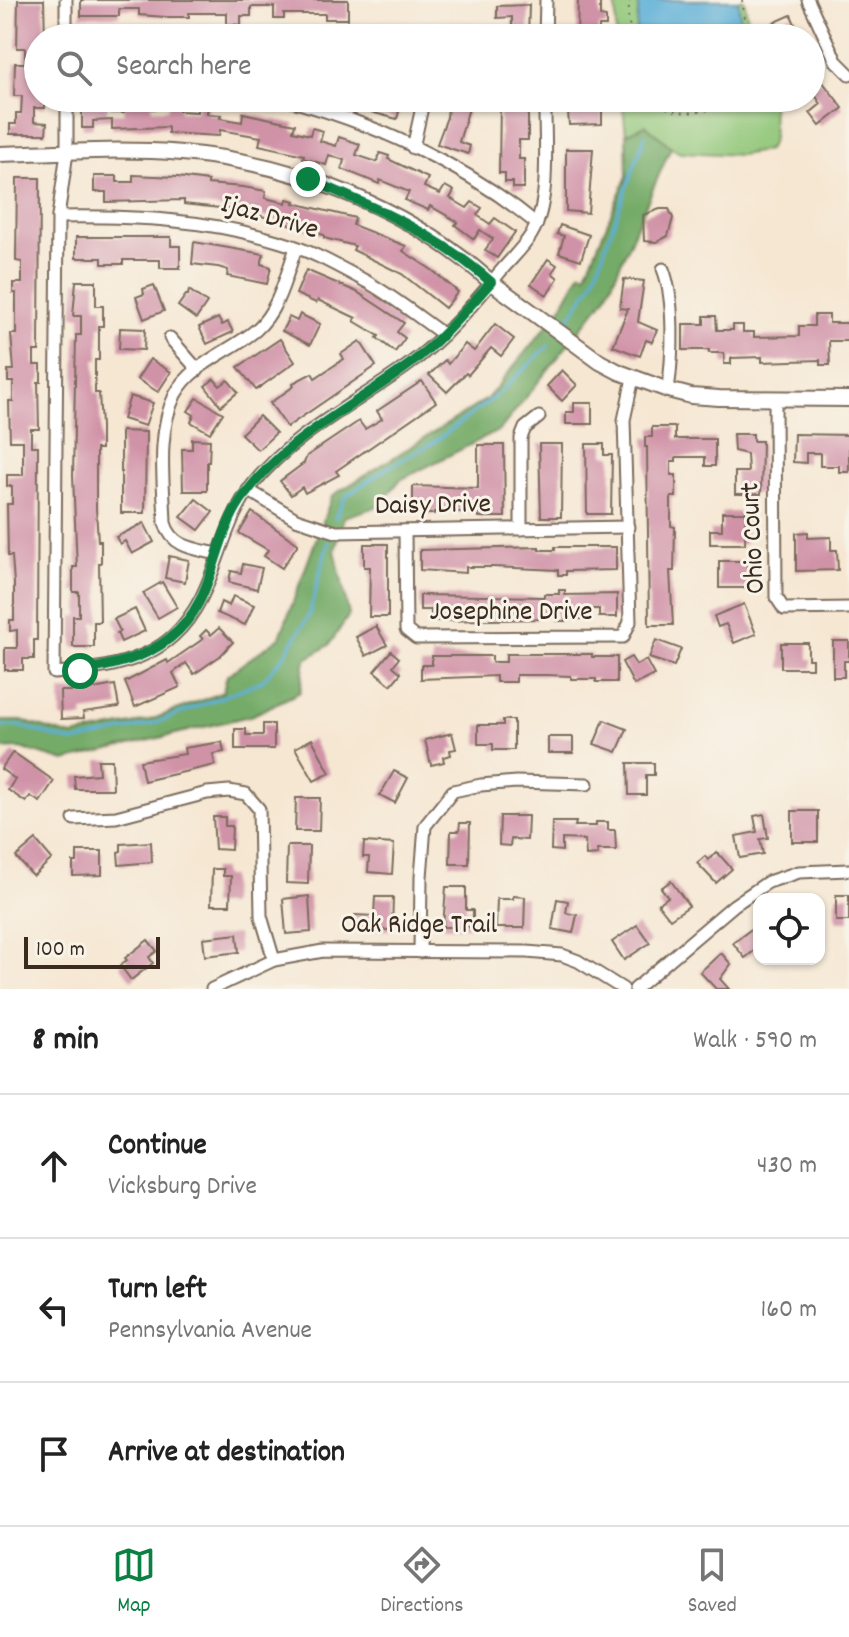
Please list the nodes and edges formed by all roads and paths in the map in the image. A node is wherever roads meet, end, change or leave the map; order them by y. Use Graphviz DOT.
graph roads {
  1 [pos="66,0"];
  2 [pos="546,0"];
  3 [pos="630,0"];
  4 [pos="742,0"];
  5 [pos="808,0"];
  6 [pos="66,24"];
  7 [pos="545,24"];
  8 [pos="629,24"];
  9 [pos="746,24"];
  10 [pos="819,24"];
  11 [pos="825,37"];
  12 [pos="849,74"];
  13 [pos="67,112"];
  14 [pos="325,112"];
  15 [pos="421,112"];
  16 [pos="545,112"];
  17 [pos="413,148"];
  18 [pos="67,152"];
  19 [pos="0,154"];
  20 [pos="58,217"];
  21 [pos="537,224"];
  22 [pos="296,248"];
  23 [pos="663,269"];
  24 [pos="491,282"];
  25 [pos="444,335"];
  26 [pos="170,338"];
  27 [pos="198,370"];
  28 [pos="633,378"];
  29 [pos="668,390"];
  30 [pos="775,399"];
  31 [pos="849,399"];
  32 [pos="539,417"];
  33 [pos="248,490"];
  34 [pos="628,527"];
  35 [pos="521,529"];
  36 [pos="405,531"];
  37 [pos="218,554"];
  38 [pos="849,608"];
  39 [pos="587,784"];
  40 [pos="74,819"];
  41 [pos="849,870"];
  42 [pos="420,952"];
  43 [pos="274,960"];
  44 [pos="212,989"];
  45 [pos="623,989"];
  46 [pos="635,989"];
  1 -- 6 [label="street"];
  2 -- 7 [label="street"];
  3 -- 8 [label="path"];
  4 -- 9 [label="path"];
  5 -- 10 [label="street"];
  11 -- 12 [label="street"];
  13 -- 18 [label="street"];
  14 -- 17 [label="street"];
  15 -- 17 [label="street"];
  16 -- 21 [label="street"];
  17 -- 21 [label="street"];
  18 -- 19 [label="street"];
  18 -- 20 [label="street"];
  18 -- 24 [label="street"];
  20 -- 22 [label="street, Ijaz Drive"];
  20 -- 37 [label="street"];
  21 -- 24 [label="street"];
  22 -- 25 [label="street, Ijaz Drive"];
  22 -- 27 [label="street"];
  23 -- 29 [label="street"];
  24 -- 25 [label="street"];
  24 -- 28 [label="street"];
  25 -- 33 [label="street"];
  26 -- 27 [label="street"];
  27 -- 37 [label="street"];
  28 -- 29 [label="street"];
  28 -- 34 [label="street"];
  29 -- 30 [label="street"];
  30 -- 31 [label="street"];
  30 -- 38 [label="street, Ohio Court"];
  32 -- 35 [label="street"];
  33 -- 36 [label="street, Daisy Drive"];
  33 -- 37 [label="street"];
  34 -- 35 [label="street, Daisy Drive"];
  34 -- 36 [label="street, Josephine Drive"];
  35 -- 36 [label="street, Daisy Drive"];
  39 -- 42 [label="street"];
  40 -- 43 [label="street"];
  41 -- 46 [label="street"];
  42 -- 43 [label="street, Oak Ridge Trail"];
  42 -- 45 [label="street, Oak Ridge Trail"];
  43 -- 44 [label="street, Oak Ridge Trail"];
}
